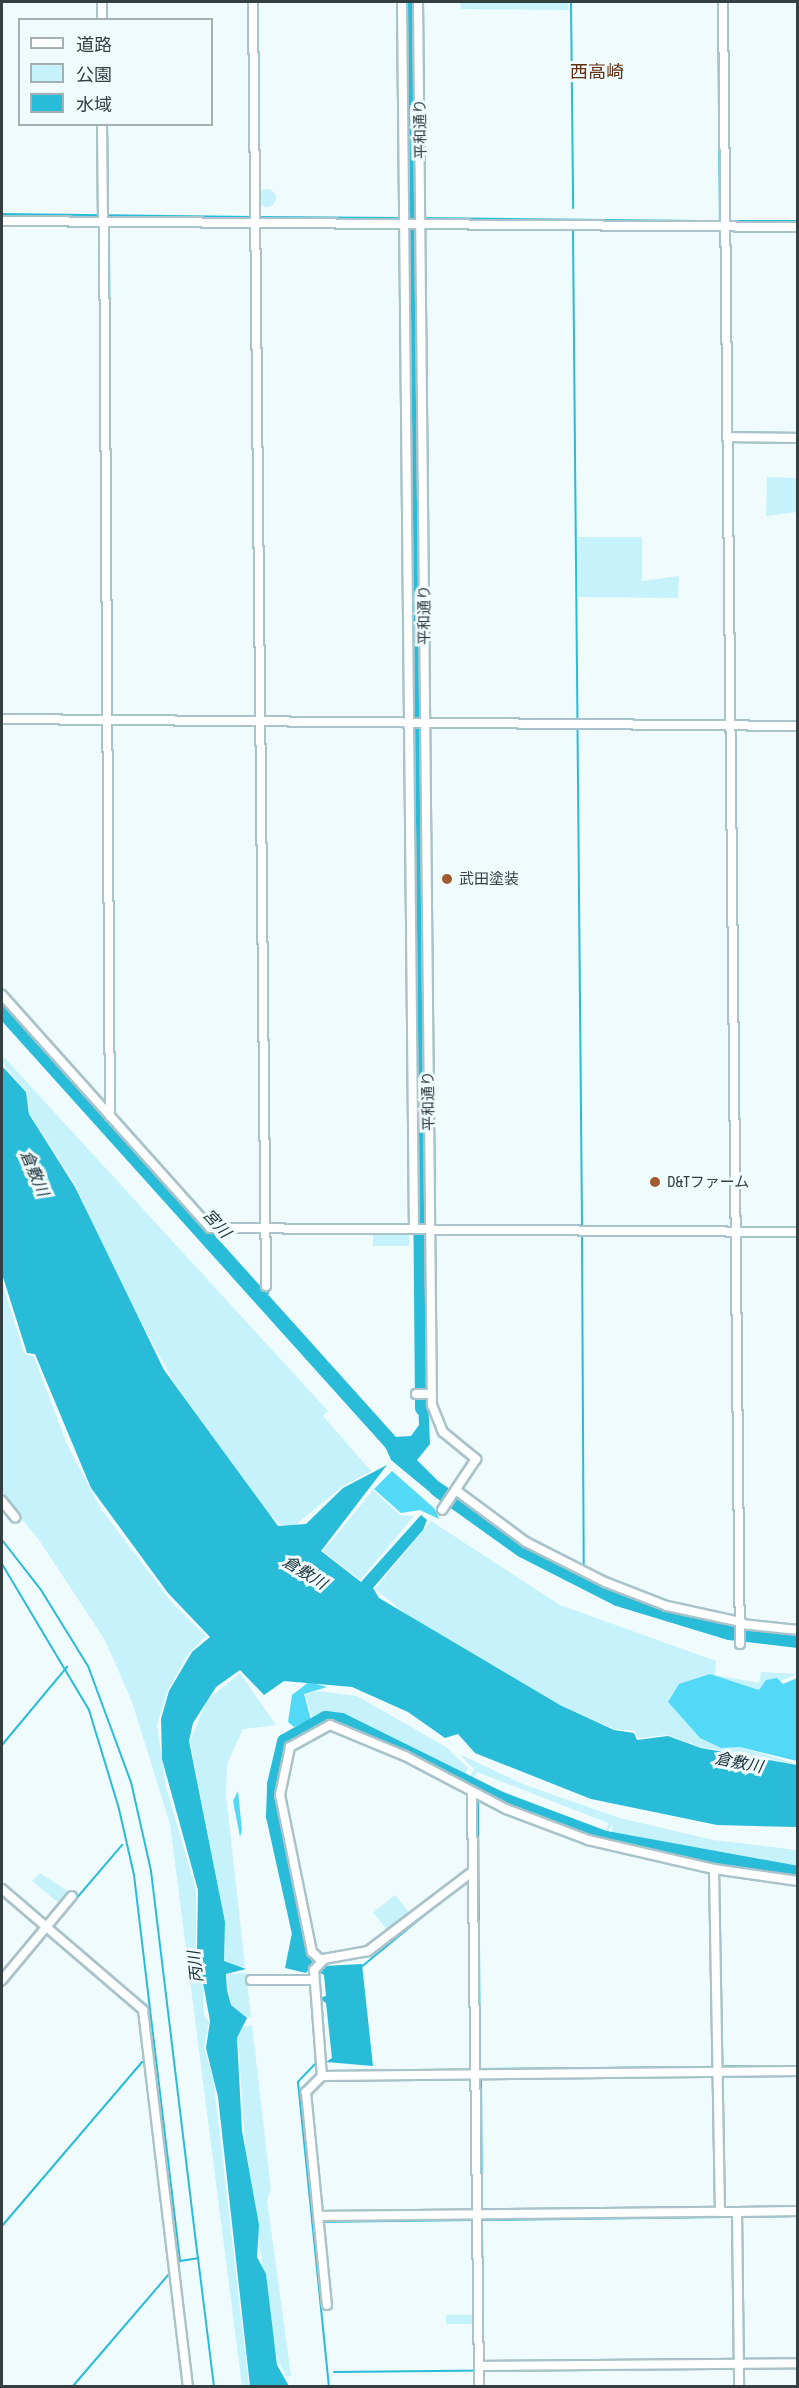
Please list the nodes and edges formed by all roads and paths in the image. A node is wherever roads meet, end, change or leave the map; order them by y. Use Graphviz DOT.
graph roads {
  1 [pos="102,2"];
  2 [pos="253,2"];
  3 [pos="402,2"];
  4 [pos="418,2"];
  5 [pos="723,2"];
  6 [pos="102,18"];
  7 [pos="102,126"];
  8 [pos="103,219"];
  9 [pos="255,219"];
  10 [pos="2,221"];
  11 [pos="403,221"];
  12 [pos="420,222"];
  13 [pos="725,223"];
  14 [pos="798,227"];
  15 [pos="728,437"];
  16 [pos="798,438"];
  17 [pos="2,719"];
  18 [pos="110,720"];
  19 [pos="263,722"];
  20 [pos="410,723"];
  21 [pos="423,723"];
  22 [pos="727,725"];
  23 [pos="798,726"];
  24 [pos="2,995"];
  25 [pos="112,1119"];
  26 [pos="268,1228"];
  27 [pos="416,1229"];
  28 [pos="429,1229"];
  29 [pos="732,1232"];
  30 [pos="798,1232"];
  31 [pos="266,1286"];
  32 [pos="416,1394"];
  33 [pos="430,1394"];
  34 [pos="456,1493"];
  35 [pos="2,1502"];
  36 [pos="443,1508"];
  37 [pos="15,1517"];
  38 [pos="739,1623"];
  39 [pos="798,1630"];
  40 [pos="740,1643"];
  41 [pos="472,1794"];
  42 [pos="714,1869"];
  43 [pos="472,1872"];
  44 [pos="798,1881"];
  45 [pos="2,1889"];
  46 [pos="72,1896"];
  47 [pos="48,1928"];
  48 [pos="321,1962"];
  49 [pos="2,1980"];
  50 [pos="251,1980"];
  51 [pos="312,1980"];
  52 [pos="716,2068"];
  53 [pos="798,2071"];
  54 [pos="476,2075"];
  55 [pos="322,2076"];
  56 [pos="798,2211"];
  57 [pos="720,2212"];
  58 [pos="737,2216"];
  59 [pos="478,2218"];
  60 [pos="318,2220"];
  61 [pos="327,2305"];
  62 [pos="798,2363"];
  63 [pos="739,2367"];
  64 [pos="481,2368"];
  65 [pos="188,2386"];
  66 [pos="479,2386"];
  67 [pos="739,2386"];
  1 -- 6 [label="street"];
  2 -- 9 [label="street"];
  3 -- 11 [label="street"];
  4 -- 12 [label="street, 平和通り"];
  5 -- 13 [label="street"];
  7 -- 8 [label="street"];
  8 -- 9 [label="street"];
  8 -- 10 [label="street"];
  8 -- 18 [label="street"];
  9 -- 11 [label="street"];
  9 -- 19 [label="street"];
  11 -- 12 [label="street"];
  11 -- 20 [label="street"];
  12 -- 13 [label="street"];
  12 -- 21 [label="street, 平和通り"];
  13 -- 14 [label="street"];
  13 -- 15 [label="street"];
  15 -- 16 [label="street"];
  15 -- 22 [label="street"];
  17 -- 18 [label="street"];
  18 -- 19 [label="street"];
  18 -- 25 [label="street"];
  19 -- 20 [label="street"];
  19 -- 26 [label="street"];
  20 -- 21 [label="street"];
  20 -- 27 [label="street"];
  21 -- 22 [label="street"];
  21 -- 28 [label="street, 平和通り"];
  22 -- 23 [label="street"];
  22 -- 29 [label="street"];
  24 -- 25 [label="street"];
  25 -- 26 [label="street"];
  26 -- 27 [label="street"];
  26 -- 31 [label="street"];
  27 -- 28 [label="street"];
  28 -- 29 [label="street"];
  28 -- 33 [label="street, 平和通り"];
  29 -- 30 [label="street"];
  29 -- 38 [label="street"];
  32 -- 33 [label="street"];
  33 -- 34 [label="street, 平和通り"];
  34 -- 36 [label="street"];
  34 -- 38 [label="street"];
  35 -- 37 [label="street"];
  38 -- 39 [label="street"];
  38 -- 40 [label="street"];
  41 -- 42 [label="street"];
  41 -- 43 [label="street"];
  41 -- 48 [label="street"];
  42 -- 44 [label="street"];
  42 -- 52 [label="street"];
  43 -- 48 [label="street"];
  43 -- 54 [label="street"];
  45 -- 47 [label="street"];
  46 -- 47 [label="street"];
  47 -- 49 [label="street"];
  47 -- 65 [label="street"];
  48 -- 51 [label="street"];
  50 -- 51 [label="street"];
  51 -- 55 [label="street"];
  52 -- 53 [label="street"];
  52 -- 54 [label="street"];
  52 -- 57 [label="street"];
  54 -- 55 [label="street"];
  54 -- 59 [label="street"];
  55 -- 60 [label="street"];
  56 -- 58 [label="street"];
  57 -- 58 [label="street"];
  57 -- 59 [label="street"];
  58 -- 63 [label="street"];
  59 -- 60 [label="street"];
  59 -- 64 [label="street"];
  60 -- 61 [label="street"];
  62 -- 63 [label="street"];
  63 -- 64 [label="street"];
  63 -- 67 [label="street"];
  64 -- 66 [label="street"];
}
